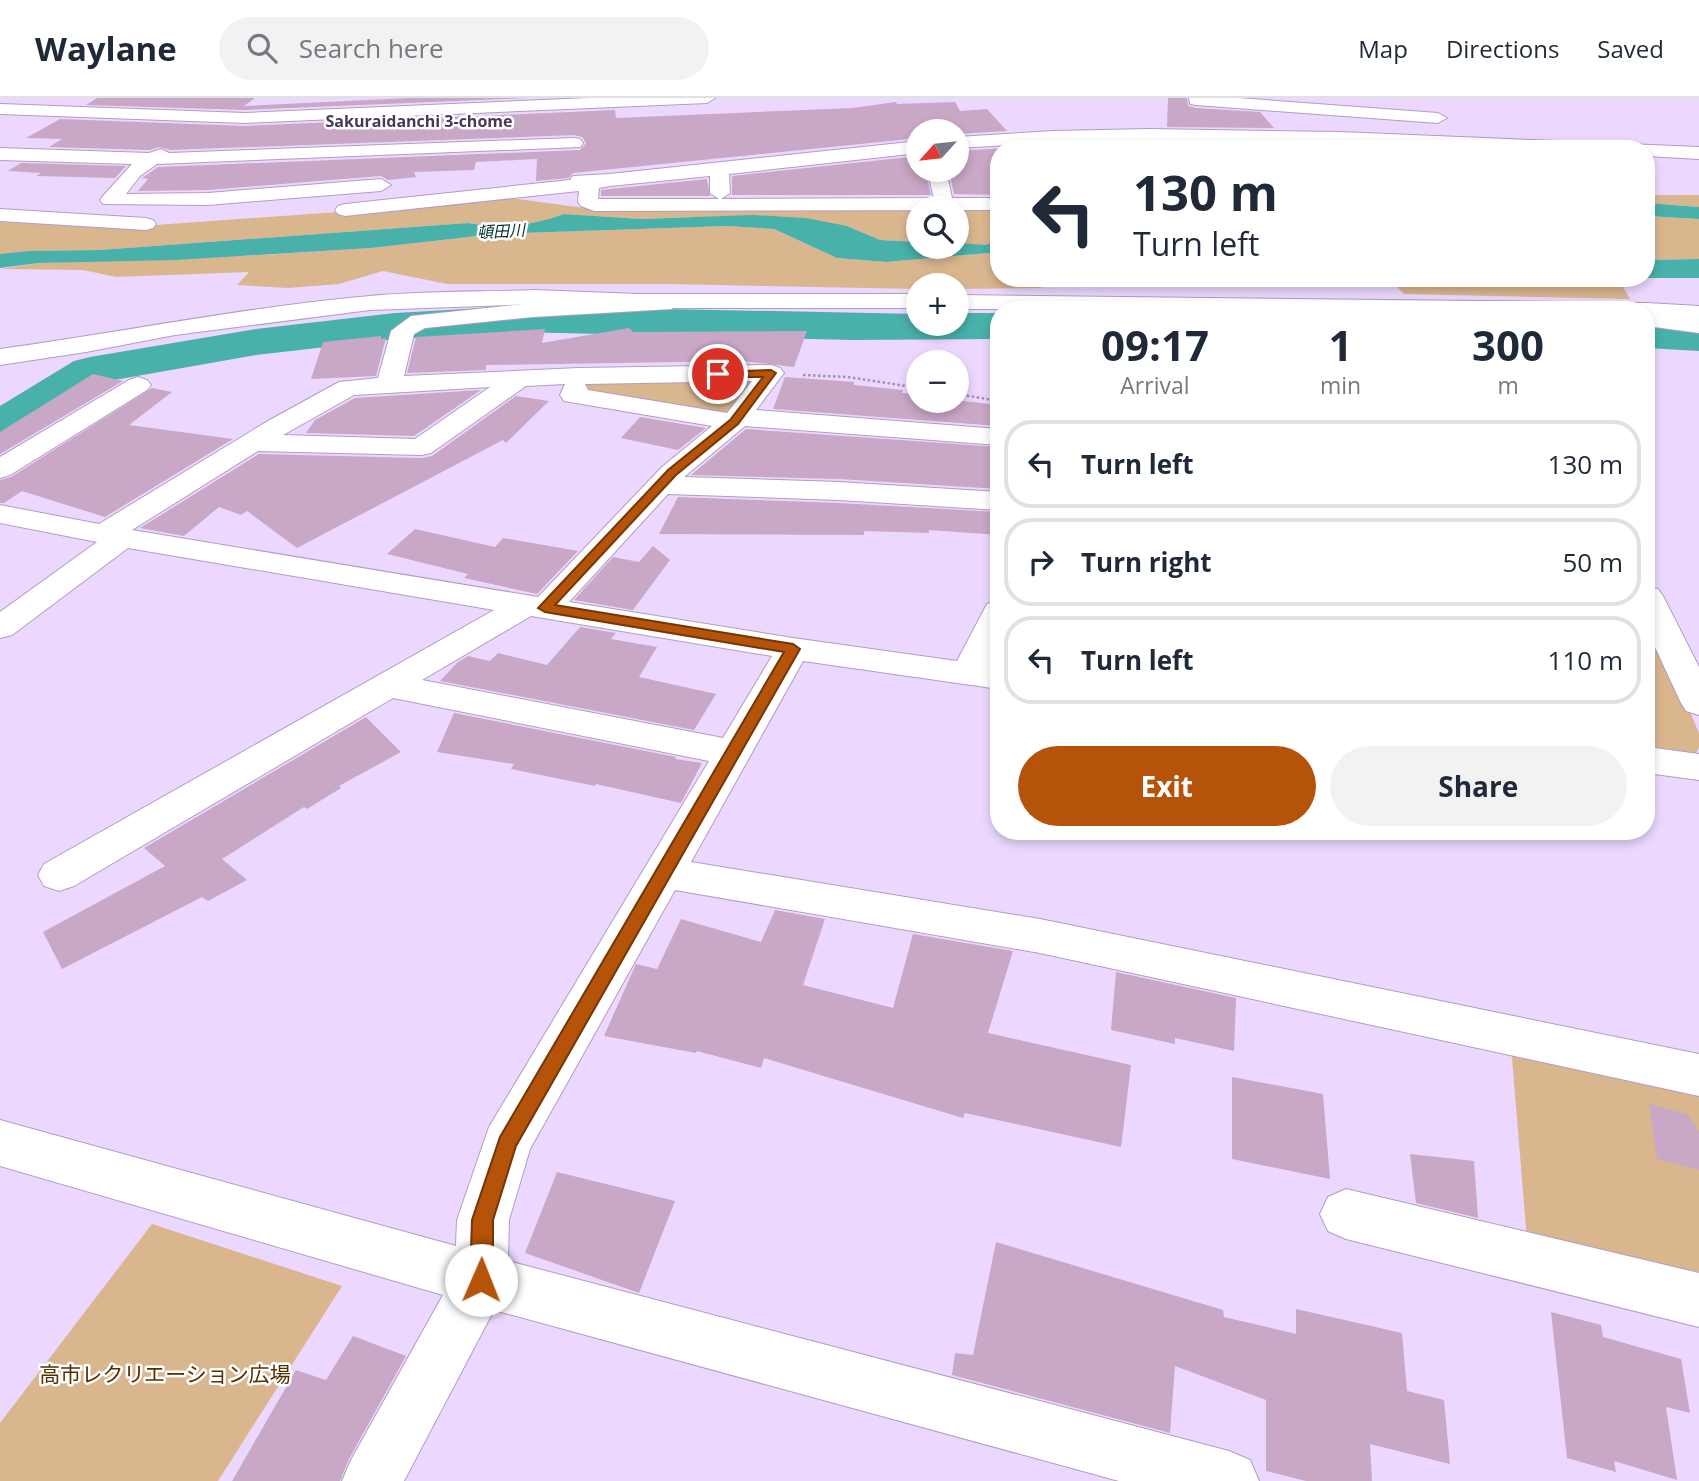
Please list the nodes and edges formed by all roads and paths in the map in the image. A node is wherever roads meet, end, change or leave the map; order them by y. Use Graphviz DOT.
graph roads {
  1 [pos="56,98"];
  2 [pos="93,98"];
  3 [pos="343,98"];
  4 [pos="371,98"];
  5 [pos="707,98"];
  6 [pos="667,99"];
  7 [pos="1195,99"];
  8 [pos="283,101"];
  9 [pos="493,103"];
  10 [pos="1388,106"];
  11 [pos="0,109"];
  12 [pos="31,110"];
  13 [pos="245,118"];
  14 [pos="403,118"];
  15 [pos="1438,118"];
  16 [pos="0,124"];
  17 [pos="1217,127"];
  18 [pos="594,133"];
  19 [pos="201,135"];
  20 [pos="1340,137"];
  21 [pos="1097,140"];
  22 [pos="1130,140"];
  23 [pos="1177,140"];
  24 [pos="1407,140"];
  25 [pos="970,142"];
  26 [pos="574,144"];
  27 [pos="906,148"];
  28 [pos="1655,151"];
  29 [pos="393,152"];
  30 [pos="1699,153"];
  31 [pos="0,154"];
  32 [pos="152,159"];
  33 [pos="719,169"];
  34 [pos="525,173"];
  35 [pos="596,189"];
  36 [pos="990,196"];
  37 [pos="906,197"];
  38 [pos="969,197"];
  39 [pos="720,198"];
  40 [pos="430,203"];
  41 [pos="990,204"];
  42 [pos="325,212"];
  43 [pos="0,215"];
  44 [pos="164,223"];
  45 [pos="681,301"];
  46 [pos="906,301"];
  47 [pos="969,302"];
  48 [pos="990,302"];
  49 [pos="1655,310"];
  50 [pos="1699,313"];
  51 [pos="1655,321"];
  52 [pos="1699,326"];
  53 [pos="0,357"];
  54 [pos="771,373"];
  55 [pos="579,376"];
  56 [pos="520,379"];
  57 [pos="389,384"];
  58 [pos="138,385"];
  59 [pos="906,386"];
  60 [pos="969,396"];
  61 [pos="990,400"];
  62 [pos="736,420"];
  63 [pos="990,436"];
  64 [pos="252,443"];
  65 [pos="0,469"];
  66 [pos="660,485"];
  67 [pos="990,500"];
  68 [pos="0,514"];
  69 [pos="113,536"];
  70 [pos="536,606"];
  71 [pos="1655,612"];
  72 [pos="0,628"];
  73 [pos="793,649"];
  74 [pos="990,650"];
  75 [pos="984,676"];
  76 [pos="387,685"];
  77 [pos="1699,702"];
  78 [pos="733,753"];
  79 [pos="1655,761"];
  80 [pos="1699,767"];
  81 [pos="664,873"];
  82 [pos="59,875"];
  83 [pos="1699,1075"];
  84 [pos="0,1143"];
  85 [pos="1346,1214"];
  86 [pos="481,1280"];
  87 [pos="1699,1300"];
  88 [pos="372,1481"];
  89 [pos="1229,1481"];
  1 -- 12 [label="street"];
  2 -- 8 [label="street"];
  3 -- 4 [label="street"];
  5 -- 6 [label="street"];
  6 -- 9 [label="street"];
  6 -- 14 [label="street"];
  7 -- 10 [label="street"];
  7 -- 17 [label="street"];
  8 -- 13 [label="street"];
  9 -- 14 [label="street"];
  10 -- 15 [label="street"];
  11 -- 12 [label="street"];
  12 -- 13 [label="street"];
  12 -- 16 [label="street"];
  13 -- 14 [label="street"];
  13 -- 19 [label="street"];
  14 -- 19 [label="street"];
  14 -- 29 [label="street"];
  16 -- 19 [label="street"];
  17 -- 20 [label="street"];
  17 -- 22 [label="street"];
  18 -- 26 [label="street"];
  19 -- 32 [label="street"];
  20 -- 23 [label="street"];
  20 -- 24 [label="street"];
  21 -- 25 [label="street"];
  26 -- 29 [label="street"];
  26 -- 34 [label="street"];
  27 -- 33 [label="street"];
  28 -- 30 [label="street"];
  29 -- 32 [label="street"];
  29 -- 32 [label="street"];
  31 -- 32 [label="street"];
  33 -- 35 [label="street"];
  33 -- 39 [label="street"];
  34 -- 35 [label="street"];
  34 -- 40 [label="street"];
  35 -- 39 [label="street"];
  35 -- 40 [label="street"];
  35 -- 41 [label="street"];
  36 -- 38 [label="street"];
  37 -- 39 [label="street"];
  40 -- 42 [label="street"];
  43 -- 44 [label="street"];
  45 -- 46 [label="street"];
  45 -- 53 [label="street"];
  45 -- 57 [label="street"];
  47 -- 48 [label="street"];
  49 -- 50 [label="street"];
  51 -- 52 [label="street"];
  54 -- 55 [label="street"];
  54 -- 59 [label="path"];
  54 -- 62 [label="street"];
  55 -- 56 [label="street"];
  55 -- 62 [label="street"];
  56 -- 57 [label="street"];
  56 -- 64 [label="street"];
  57 -- 64 [label="street"];
  58 -- 65 [label="street"];
  60 -- 61 [label="path"];
  62 -- 63 [label="street"];
  62 -- 66 [label="street"];
  64 -- 69 [label="street"];
  66 -- 67 [label="street"];
  66 -- 70 [label="street"];
  68 -- 69 [label="street"];
  69 -- 70 [label="street"];
  69 -- 72 [label="street"];
  70 -- 73 [label="street"];
  70 -- 76 [label="street"];
  71 -- 77 [label="street"];
  73 -- 75 [label="street"];
  73 -- 78 [label="street"];
  74 -- 75 [label="street"];
  76 -- 78 [label="street"];
  76 -- 82 [label="street"];
  78 -- 81 [label="street"];
  79 -- 80 [label="street"];
  81 -- 83 [label="street"];
  81 -- 86 [label="street"];
  84 -- 86 [label="street"];
  85 -- 87 [label="street"];
  86 -- 88 [label="street"];
  86 -- 89 [label="street"];
}
